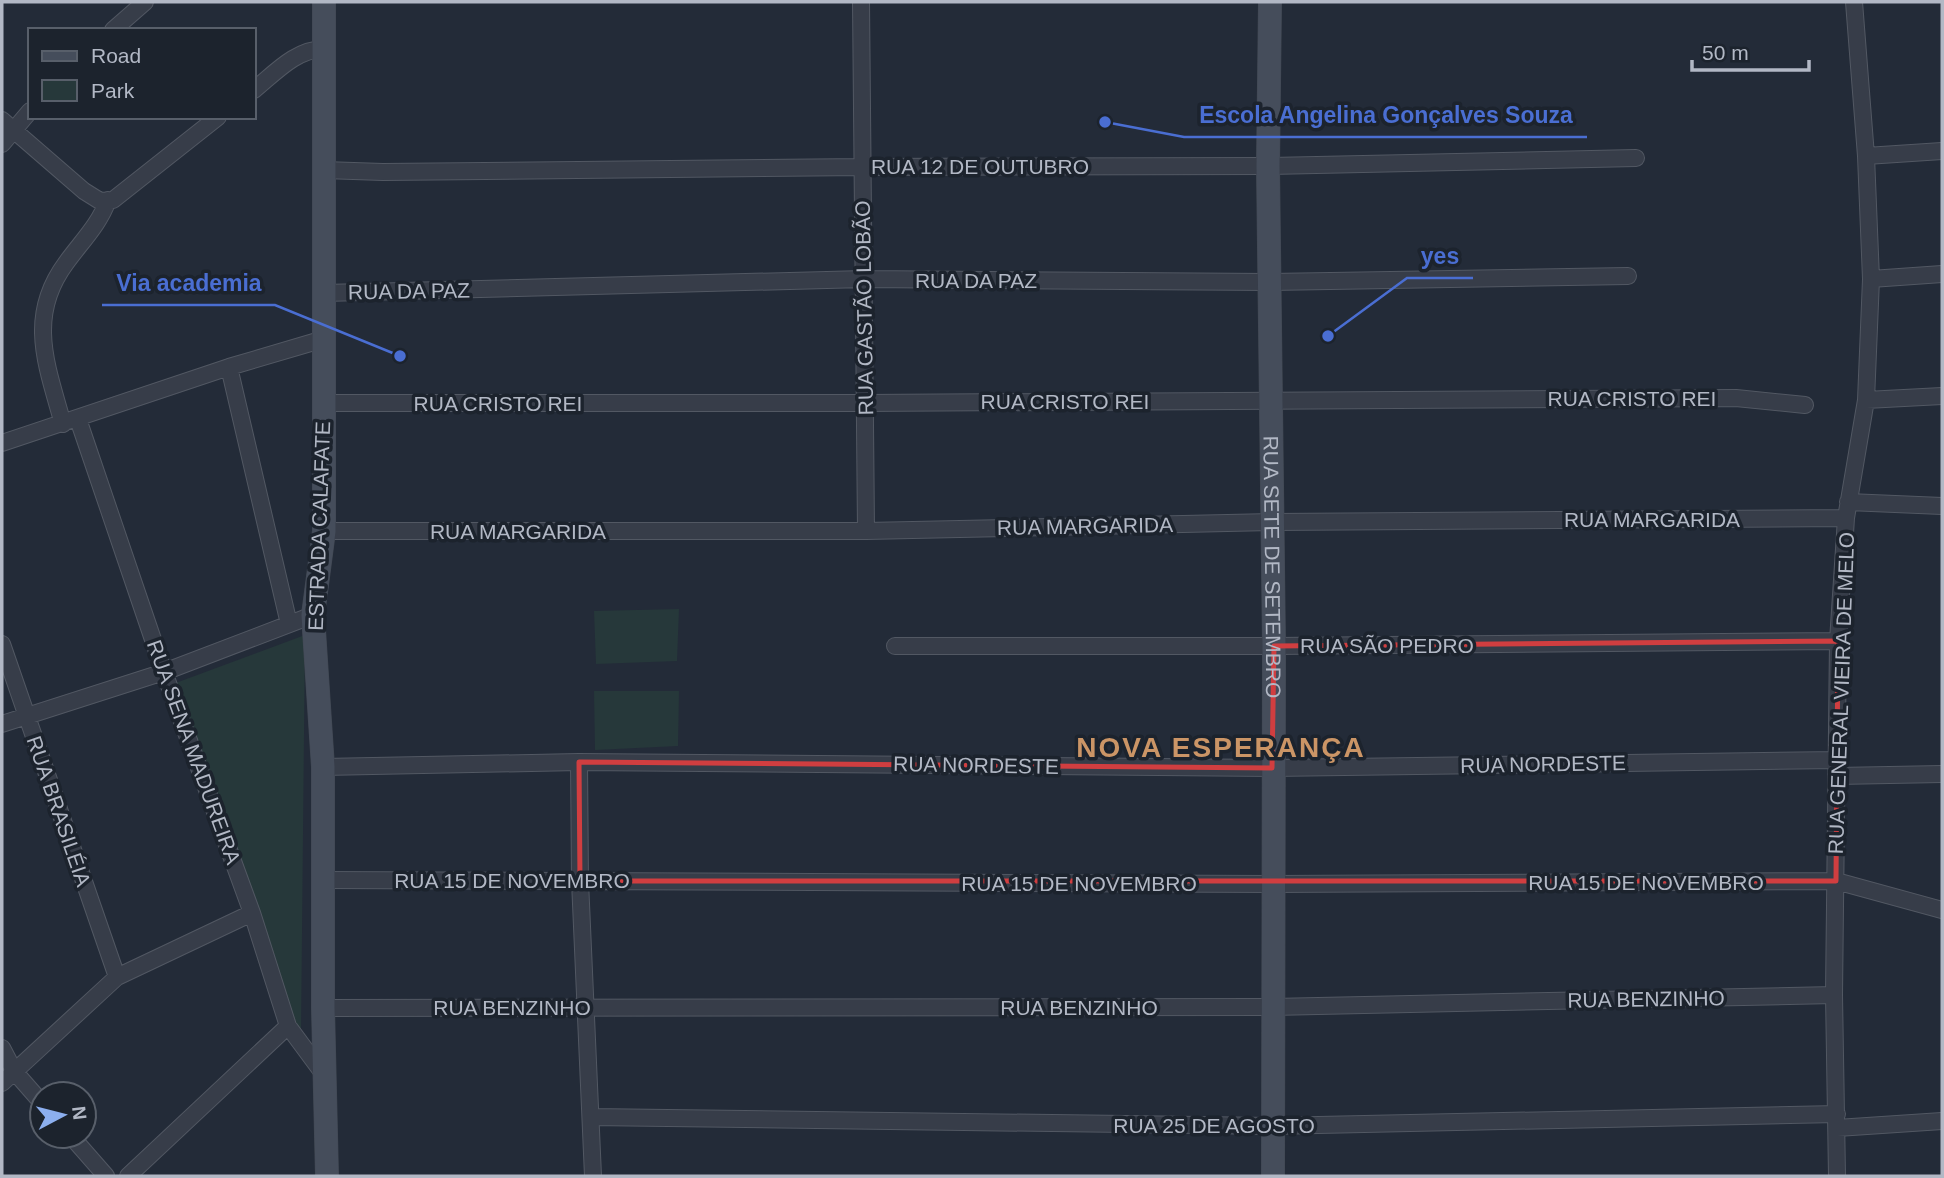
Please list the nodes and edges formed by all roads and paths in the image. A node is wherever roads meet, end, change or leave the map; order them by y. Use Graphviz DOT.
graph roads {
  1 [pos="145,2"];
  2 [pos="324,2"];
  3 [pos="861,2"];
  4 [pos="1270,2"];
  5 [pos="1854,2"];
  6 [pos="115,28"];
  7 [pos="324,49"];
  8 [pos="256,88"];
  9 [pos="28,112"];
  10 [pos="215,119"];
  11 [pos="8,125"];
  12 [pos="2,144"];
  13 [pos="1942,151"];
  14 [pos="1866,156"];
  15 [pos="1636,158"];
  16 [pos="1268,166"];
  17 [pos="863,167"];
  18 [pos="324,170"];
  19 [pos="108,200"];
  20 [pos="1942,274"];
  21 [pos="1628,276"];
  22 [pos="864,279"];
  23 [pos="1871,279"];
  24 [pos="1269,282"];
  25 [pos="324,293"];
  26 [pos="324,339"];
  27 [pos="229,367"];
  28 [pos="1942,396"];
  29 [pos="1269,400"];
  30 [pos="1866,400"];
  31 [pos="324,403"];
  32 [pos="865,403"];
  33 [pos="1805,405"];
  34 [pos="70,421"];
  35 [pos="2,443"];
  36 [pos="1942,506"];
  37 [pos="1847,510"];
  38 [pos="1272,522"];
  39 [pos="324,531"];
  40 [pos="866,531"];
  41 [pos="313,615"];
  42 [pos="289,624"];
  43 [pos="1838,641"];
  44 [pos="2,644"];
  45 [pos="895,646"];
  46 [pos="1274,646"];
  47 [pos="164,672"];
  48 [pos="25,715"];
  49 [pos="2,724"];
  50 [pos="579,762"];
  51 [pos="323,767"];
  52 [pos="1272,768"];
  53 [pos="1838,768"];
  54 [pos="1942,774"];
  55 [pos="323,880"];
  56 [pos="580,881"];
  57 [pos="1836,881"];
  58 [pos="1273,884"];
  59 [pos="1942,910"];
  60 [pos="252,913"];
  61 [pos="117,977"];
  62 [pos="1834,995"];
  63 [pos="586,1007"];
  64 [pos="1272,1007"];
  65 [pos="323,1008"];
  66 [pos="288,1026"];
  67 [pos="2,1048"];
  68 [pos="14,1072"];
  69 [pos="325,1076"];
  70 [pos="2,1083"];
  71 [pos="28,1088"];
  72 [pos="591,1117"];
  73 [pos="1837,1121"];
  74 [pos="1942,1121"];
  75 [pos="1272,1126"];
  76 [pos="83,1150"];
  77 [pos="106,1176"];
  78 [pos="128,1176"];
  79 [pos="327,1176"];
  80 [pos="593,1176"];
  81 [pos="1273,1176"];
  82 [pos="1837,1176"];
  1 -- 6 [label="street"];
  2 -- 7 [label="street, ESTRADA CALAFATE"];
  3 -- 17 [label="street, RUA GASTÃO LOBÃO"];
  4 -- 16 [label="street, RUA SETE DE SETEMBRO"];
  5 -- 14 [label="street, RUA GENERAL VIEIRA DE MELO"];
  7 -- 8 [label="street"];
  7 -- 18 [label="street, ESTRADA CALAFATE"];
  9 -- 11 [label="street"];
  10 -- 19 [label="street"];
  11 -- 12 [label="street"];
  11 -- 19 [label="street"];
  13 -- 14 [label="street"];
  14 -- 23 [label="street, RUA GENERAL VIEIRA DE MELO"];
  15 -- 16 [label="street, RUA 12 DE OUTUBRO"];
  16 -- 17 [label="street, RUA 12 DE OUTUBRO"];
  16 -- 24 [label="street, RUA SETE DE SETEMBRO"];
  17 -- 18 [label="street, RUA 12 DE OUTUBRO"];
  17 -- 22 [label="street, RUA GASTÃO LOBÃO"];
  18 -- 25 [label="street, ESTRADA CALAFATE"];
  19 -- 34 [label="street, RUA SENA MADUREIRA"];
  20 -- 23 [label="street"];
  21 -- 24 [label="street, RUA DA PAZ"];
  22 -- 24 [label="street, RUA DA PAZ"];
  22 -- 25 [label="street, RUA DA PAZ"];
  22 -- 32 [label="street, RUA GASTÃO LOBÃO"];
  23 -- 30 [label="street, RUA GENERAL VIEIRA DE MELO"];
  24 -- 29 [label="street, RUA SETE DE SETEMBRO"];
  25 -- 26 [label="street, ESTRADA CALAFATE"];
  26 -- 27 [label="street"];
  26 -- 31 [label="street, ESTRADA CALAFATE"];
  27 -- 34 [label="street"];
  27 -- 42 [label="street"];
  28 -- 30 [label="street"];
  29 -- 32 [label="street, RUA CRISTO REI"];
  29 -- 33 [label="street, RUA CRISTO REI"];
  29 -- 38 [label="street, RUA SETE DE SETEMBRO"];
  30 -- 37 [label="street, RUA GENERAL VIEIRA DE MELO"];
  31 -- 32 [label="street, RUA CRISTO REI"];
  31 -- 39 [label="street, ESTRADA CALAFATE"];
  32 -- 40 [label="street, RUA GASTÃO LOBÃO"];
  34 -- 35 [label="street"];
  34 -- 47 [label="street, RUA SENA MADUREIRA"];
  36 -- 37 [label="street, RUA MARGARIDA"];
  37 -- 38 [label="street, RUA MARGARIDA"];
  37 -- 43 [label="street, RUA GENERAL VIEIRA DE MELO"];
  38 -- 40 [label="street, RUA MARGARIDA"];
  38 -- 46 [label="street, RUA SETE DE SETEMBRO"];
  39 -- 40 [label="street, RUA MARGARIDA"];
  39 -- 41 [label="street, ESTRADA CALAFATE"];
  41 -- 42 [label="street"];
  41 -- 51 [label="street, ESTRADA CALAFATE"];
  42 -- 47 [label="street"];
  43 -- 46 [label="street, RUA SÃO PEDRO"];
  43 -- 53 [label="street, RUA GENERAL VIEIRA DE MELO"];
  44 -- 48 [label="street, RUA BRASILÉIA"];
  45 -- 46 [label="street, RUA SÃO PEDRO"];
  46 -- 52 [label="street, RUA SETE DE SETEMBRO"];
  47 -- 48 [label="street"];
  47 -- 60 [label="street, RUA SENA MADUREIRA"];
  48 -- 49 [label="street"];
  48 -- 61 [label="street, RUA BRASILÉIA"];
  50 -- 51 [label="street, RUA NORDESTE"];
  50 -- 52 [label="street, RUA NORDESTE"];
  50 -- 56 [label="street"];
  51 -- 55 [label="street, ESTRADA CALAFATE"];
  52 -- 53 [label="street, RUA NORDESTE"];
  52 -- 58 [label="street, RUA SETE DE SETEMBRO"];
  53 -- 54 [label="street, RUA NORDESTE"];
  53 -- 57 [label="street, RUA GENERAL VIEIRA DE MELO"];
  55 -- 56 [label="street, RUA 15 DE NOVEMBRO"];
  55 -- 65 [label="street, ESTRADA CALAFATE"];
  56 -- 58 [label="street, RUA 15 DE NOVEMBRO"];
  56 -- 63 [label="street"];
  57 -- 58 [label="street, RUA 15 DE NOVEMBRO"];
  57 -- 59 [label="street, RUA 15 DE NOVEMBRO"];
  57 -- 62 [label="street, RUA GENERAL VIEIRA DE MELO"];
  58 -- 64 [label="street, RUA SETE DE SETEMBRO"];
  60 -- 61 [label="street"];
  60 -- 66 [label="street, RUA SENA MADUREIRA"];
  61 -- 68 [label="street"];
  62 -- 64 [label="street, RUA BENZINHO"];
  62 -- 73 [label="street, RUA GENERAL VIEIRA DE MELO"];
  63 -- 64 [label="street, RUA BENZINHO"];
  63 -- 65 [label="street, RUA BENZINHO"];
  63 -- 72 [label="street"];
  64 -- 75 [label="street, RUA SETE DE SETEMBRO"];
  65 -- 69 [label="street, ESTRADA CALAFATE"];
  66 -- 69 [label="street, RUA SENA MADUREIRA"];
  66 -- 78 [label="street"];
  67 -- 68 [label="street"];
  68 -- 70 [label="street"];
  68 -- 71 [label="street"];
  69 -- 79 [label="street, ESTRADA CALAFATE"];
  72 -- 75 [label="street, RUA 25 DE AGOSTO"];
  72 -- 80 [label="street"];
  73 -- 74 [label="street, RUA 25 DE AGOSTO"];
  73 -- 75 [label="street, RUA 25 DE AGOSTO"];
  73 -- 82 [label="street, RUA GENERAL VIEIRA DE MELO"];
  75 -- 81 [label="street, RUA SETE DE SETEMBRO"];
  76 -- 77 [label="street"];
}
